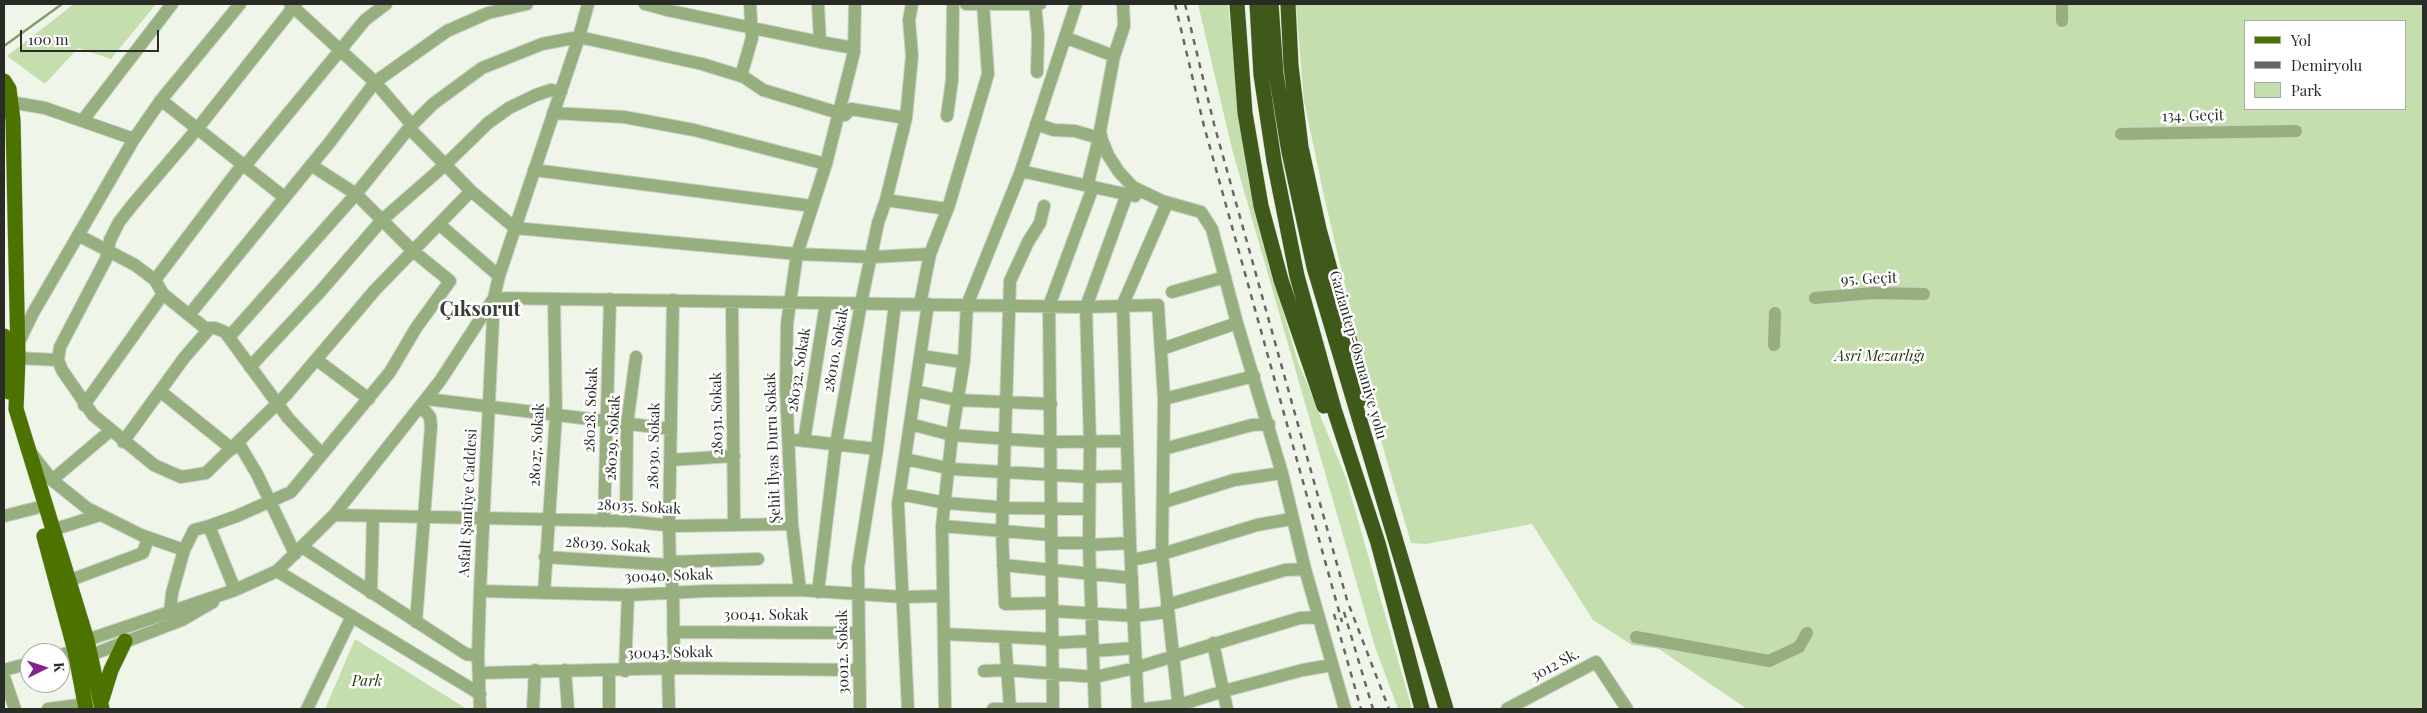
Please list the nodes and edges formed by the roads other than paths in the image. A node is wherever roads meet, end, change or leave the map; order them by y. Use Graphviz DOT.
graph roads {
  1 [pos="172,4"];
  2 [pos="240,4"];
  3 [pos="386,4"];
  4 [pos="527,4"];
  5 [pos="588,4"];
  6 [pos="645,4"];
  7 [pos="702,4"];
  8 [pos="750,4"];
  9 [pos="818,4"];
  10 [pos="855,4"];
  11 [pos="912,4"];
  12 [pos="953,4"];
  13 [pos="966,4"];
  14 [pos="983,4"];
  15 [pos="1035,4"];
  16 [pos="1040,4"];
  17 [pos="1076,4"];
  18 [pos="1123,4"];
  19 [pos="1237,4"];
  20 [pos="1257,4"];
  21 [pos="1271,4"];
  22 [pos="1288,4"];
  23 [pos="2062,4"];
  24 [pos="293,5"];
  25 [pos="704,17"];
  26 [pos="2062,21"];
  27 [pos="751,26"];
  28 [pos="580,37"];
  29 [pos="1064,40"];
  30 [pos="820,42"];
  31 [pos="854,48"];
  32 [pos="341,50"];
  33 [pos="1114,56"];
  34 [pos="1037,72"];
  35 [pos="741,76"];
  36 [pos="4,80"];
  37 [pos="375,82"];
  38 [pos="561,92"];
  39 [pos="161,100"];
  40 [pos="8,102"];
  41 [pos="553,113"];
  42 [pos="839,113"];
  43 [pos="947,116"];
  44 [pos="906,118"];
  45 [pos="83,120"];
  46 [pos="1036,124"];
  47 [pos="411,126"];
  48 [pos="197,129"];
  49 [pos="2296,131"];
  50 [pos="2121,134"];
  51 [pos="1100,135"];
  52 [pos="134,138"];
  53 [pos="826,164"];
  54 [pos="242,165"];
  55 [pos="445,165"];
  56 [pos="311,166"];
  57 [pos="534,170"];
  58 [pos="1021,171"];
  59 [pos="1093,188"];
  60 [pos="471,191"];
  61 [pos="356,194"];
  62 [pos="1127,194"];
  63 [pos="284,197"];
  64 [pos="886,200"];
  65 [pos="1165,202"];
  66 [pos="812,206"];
  67 [pos="1044,206"];
  68 [pos="947,209"];
  69 [pos="382,220"];
  70 [pos="440,225"];
  71 [pos="515,228"];
  72 [pos="78,235"];
  73 [pos="108,249"];
  74 [pos="413,251"];
  75 [pos="797,254"];
  76 [pos="930,254"];
  77 [pos="872,257"];
  78 [pos="499,276"];
  79 [pos="1225,277"];
  80 [pos="155,280"];
  81 [pos="1172,292"];
  82 [pos="163,294"];
  83 [pos="1924,294"];
  84 [pos="494,298"];
  85 [pos="1815,298"];
  86 [pos="554,299"];
  87 [pos="610,299"];
  88 [pos="673,300"];
  89 [pos="732,302"];
  90 [pos="826,303"];
  91 [pos="861,303"];
  92 [pos="790,304"];
  93 [pos="895,304"];
  94 [pos="924,304"];
  95 [pos="1009,304"];
  96 [pos="1123,304"];
  97 [pos="967,305"];
  98 [pos="1049,306"];
  99 [pos="1086,307"];
  100 [pos="1775,313"];
  101 [pos="189,315"];
  102 [pos="1237,323"];
  103 [pos="210,328"];
  104 [pos="4,336"];
  105 [pos="228,337"];
  106 [pos="1774,345"];
  107 [pos="1162,349"];
  108 [pos="18,351"];
  109 [pos="920,356"];
  110 [pos="636,357"];
  111 [pos="58,360"];
  112 [pos="317,360"];
  113 [pos="962,362"];
  114 [pos="250,367"];
  115 [pos="1254,376"];
  116 [pos="6,382"];
  117 [pos="915,391"];
  118 [pos="160,392"];
  119 [pos="369,399"];
  120 [pos="1164,399"];
  121 [pos="956,400"];
  122 [pos="277,402"];
  123 [pos="424,402"];
  124 [pos="1007,402"];
  125 [pos="1051,404"];
  126 [pos="84,405"];
  127 [pos="489,407"];
  128 [pos="556,415"];
  129 [pos="607,422"];
  130 [pos="627,424"];
  131 [pos="910,424"];
  132 [pos="1269,424"];
  133 [pos="671,429"];
  134 [pos="110,431"];
  135 [pos="952,435"];
  136 [pos="1004,438"];
  137 [pos="789,440"];
  138 [pos="804,441"];
  139 [pos="1127,441"];
  140 [pos="123,442"];
  141 [pos="1052,442"];
  142 [pos="1090,443"];
  143 [pos="836,444"];
  144 [pos="235,445"];
  145 [pos="877,449"];
  146 [pos="1164,449"];
  147 [pos="29,451"];
  148 [pos="322,454"];
  149 [pos="734,456"];
  150 [pos="905,459"];
  151 [pos="670,460"];
  152 [pos="948,468"];
  153 [pos="1003,472"];
  154 [pos="1282,473"];
  155 [pos="1052,474"];
  156 [pos="1128,476"];
  157 [pos="1376,476"];
  158 [pos="1089,477"];
  159 [pos="52,480"];
  160 [pos="900,494"];
  161 [pos="271,502"];
  162 [pos="944,502"];
  163 [pos="1164,502"];
  164 [pos="1001,506"];
  165 [pos="36,508"];
  166 [pos="1051,509"];
  167 [pos="1088,509"];
  168 [pos="100,515"];
  169 [pos="334,515"];
  170 [pos="4,516"];
  171 [pos="373,516"];
  172 [pos="425,516"];
  173 [pos="484,518"];
  174 [pos="1292,519"];
  175 [pos="548,520"];
  176 [pos="604,521"];
  177 [pos="626,521"];
  178 [pos="792,524"];
  179 [pos="734,525"];
  180 [pos="208,526"];
  181 [pos="669,526"];
  182 [pos="942,526"];
  183 [pos="52,530"];
  184 [pos="1002,530"];
  185 [pos="148,538"];
  186 [pos="1052,539"];
  187 [pos="1130,543"];
  188 [pos="1088,544"];
  189 [pos="1378,544"];
  190 [pos="184,550"];
  191 [pos="299,551"];
  192 [pos="1162,554"];
  193 [pos="545,557"];
  194 [pos="758,559"];
  195 [pos="1131,560"];
  196 [pos="670,564"];
  197 [pos="1003,565"];
  198 [pos="1304,569"];
  199 [pos="277,571"];
  200 [pos="1052,571"];
  201 [pos="1090,575"];
  202 [pos="1132,578"];
  203 [pos="68,581"];
  204 [pos="235,590"];
  205 [pos="800,590"];
  206 [pos="480,591"];
  207 [pos="818,592"];
  208 [pos="371,593"];
  209 [pos="544,593"];
  210 [pos="673,593"];
  211 [pos="859,594"];
  212 [pos="628,595"];
  213 [pos="943,596"];
  214 [pos="903,597"];
  215 [pos="1052,607"];
  216 [pos="1168,608"];
  217 [pos="170,612"];
  218 [pos="1091,613"];
  219 [pos="352,616"];
  220 [pos="1134,616"];
  221 [pos="1319,617"];
  222 [pos="416,622"];
  223 [pos="673,632"];
  224 [pos="859,633"];
  225 [pos="1807,633"];
  226 [pos="944,634"];
  227 [pos="1005,637"];
  228 [pos="1636,637"];
  229 [pos="87,640"];
  230 [pos="125,641"];
  231 [pos="1051,641"];
  232 [pos="65,643"];
  233 [pos="1213,643"];
  234 [pos="1093,646"];
  235 [pos="1134,648"];
  236 [pos="70,651"];
  237 [pos="70,653"];
  238 [pos="91,655"];
  239 [pos="478,656"];
  240 [pos="1172,657"];
  241 [pos="70,662"];
  242 [pos="1332,665"];
  243 [pos="20,666"];
  244 [pos="674,668"];
  245 [pos="1135,668"];
  246 [pos="4,670"];
  247 [pos="535,670"];
  248 [pos="565,670"];
  249 [pos="609,670"];
  250 [pos="625,670"];
  251 [pos="859,670"];
  252 [pos="1006,670"];
  253 [pos="984,671"];
  254 [pos="480,673"];
  255 [pos="1053,673"];
  256 [pos="4,676"];
  257 [pos="1094,677"];
  258 [pos="1224,691"];
  259 [pos="480,694"];
  260 [pos="102,705"];
  261 [pos="86,707"];
  262 [pos="1179,707"];
  263 [pos="15,709"];
  264 [pos="48,709"];
  265 [pos="307,709"];
  266 [pos="480,709"];
  267 [pos="533,709"];
  268 [pos="568,709"];
  269 [pos="609,709"];
  270 [pos="669,709"];
  271 [pos="860,709"];
  272 [pos="908,709"];
  273 [pos="945,709"];
  274 [pos="993,709"];
  275 [pos="1010,709"];
  276 [pos="1048,709"];
  277 [pos="1053,709"];
  278 [pos="1095,709"];
  279 [pos="1138,709"];
  280 [pos="1144,709"];
  281 [pos="1227,709"];
  282 [pos="1345,709"];
  283 [pos="1422,709"];
  284 [pos="1446,709"];
  285 [pos="1507,709"];
  286 [pos="1627,709"];
  1 -- 45 [label="street"];
  2 -- 39 [label="street"];
  3 -- 32 [label="street"];
  4 -- 37 [label="street"];
  5 -- 28 [label="street"];
  6 -- 25 [label="street"];
  7 -- 25 [label="street"];
  8 -- 27 [label="street"];
  9 -- 30 [label="street"];
  10 -- 31 [label="street, Şehit İlyas Duru Sokak"];
  11 -- 44 [label="street, 28010. Sokak"];
  12 -- 43 [label="street"];
  13 -- 14 [label="street"];
  14 -- 15 [label="street"];
  14 -- 68 [label="street"];
  15 -- 16 [label="street"];
  15 -- 34 [label="street"];
  17 -- 29 [label="street"];
  18 -- 33 [label="street"];
  19 -- 189 [label="highway"];
  20 -- 189 [label="highway"];
  21 -- 157 [label="highway, Gaziantep-Osmaniye yolu"];
  22 -- 157 [label="highway"];
  23 -- 26 [label="street"];
  24 -- 32 [label="street"];
  24 -- 48 [label="street"];
  25 -- 27 [label="street"];
  27 -- 30 [label="street"];
  27 -- 35 [label="street"];
  28 -- 35 [label="street"];
  28 -- 38 [label="street"];
  28 -- 47 [label="street"];
  29 -- 33 [label="street"];
  29 -- 46 [label="street"];
  30 -- 31 [label="street"];
  31 -- 42 [label="street, Şehit İlyas Duru Sokak"];
  32 -- 37 [label="street"];
  32 -- 54 [label="street"];
  33 -- 51 [label="street"];
  35 -- 42 [label="street"];
  36 -- 40 [label="main road"];
  37 -- 47 [label="street"];
  37 -- 56 [label="street"];
  38 -- 41 [label="street"];
  38 -- 55 [label="street"];
  39 -- 48 [label="street"];
  39 -- 52 [label="street"];
  40 -- 45 [label="street"];
  40 -- 108 [label="main road"];
  41 -- 53 [label="street"];
  41 -- 57 [label="street"];
  42 -- 44 [label="street"];
  42 -- 53 [label="street, Şehit İlyas Duru Sokak"];
  44 -- 64 [label="street, 28010. Sokak"];
  45 -- 52 [label="street"];
  46 -- 51 [label="street"];
  46 -- 58 [label="street"];
  47 -- 55 [label="street"];
  47 -- 61 [label="street"];
  48 -- 54 [label="street"];
  48 -- 73 [label="street"];
  49 -- 50 [label="street, 134. Geçit"];
  51 -- 59 [label="street"];
  51 -- 65 [label="street"];
  52 -- 72 [label="street"];
  53 -- 66 [label="street, Şehit İlyas Duru Sokak"];
  54 -- 63 [label="street"];
  54 -- 80 [label="street"];
  55 -- 60 [label="street"];
  55 -- 69 [label="street"];
  56 -- 61 [label="street"];
  56 -- 63 [label="street"];
  57 -- 66 [label="street"];
  57 -- 71 [label="street"];
  58 -- 59 [label="street"];
  58 -- 97 [label="street"];
  59 -- 62 [label="street"];
  59 -- 98 [label="street"];
  60 -- 70 [label="street"];
  60 -- 71 [label="street"];
  61 -- 69 [label="street"];
  61 -- 105 [label="street"];
  62 -- 65 [label="street"];
  62 -- 99 [label="street"];
  63 -- 101 [label="street"];
  64 -- 68 [label="street"];
  64 -- 77 [label="street, 28010. Sokak"];
  65 -- 79 [label="street"];
  65 -- 96 [label="street"];
  66 -- 75 [label="street, Şehit İlyas Duru Sokak"];
  67 -- 95 [label="street"];
  68 -- 76 [label="street"];
  69 -- 74 [label="street"];
  69 -- 114 [label="street"];
  70 -- 74 [label="street"];
  70 -- 78 [label="street"];
  71 -- 75 [label="street"];
  71 -- 78 [label="street"];
  72 -- 73 [label="street"];
  72 -- 108 [label="street"];
  73 -- 80 [label="street"];
  73 -- 111 [label="street"];
  74 -- 112 [label="street"];
  74 -- 119 [label="street"];
  75 -- 77 [label="street"];
  75 -- 92 [label="street, Şehit İlyas Duru Sokak"];
  76 -- 77 [label="street"];
  76 -- 94 [label="street"];
  77 -- 91 [label="street, 28010. Sokak"];
  78 -- 84 [label="street"];
  79 -- 81 [label="street"];
  79 -- 102 [label="street"];
  80 -- 82 [label="street"];
  82 -- 101 [label="street"];
  82 -- 126 [label="street"];
  83 -- 85 [label="street, 95. Geçit"];
  84 -- 86 [label="street"];
  84 -- 123 [label="street"];
  84 -- 127 [label="street, Asfalt Şantiye Caddesi"];
  86 -- 87 [label="street"];
  86 -- 128 [label="street, 28027. Sokak"];
  87 -- 88 [label="street"];
  87 -- 129 [label="street, 28028. Sokak"];
  88 -- 89 [label="street"];
  88 -- 133 [label="street, 28030. Sokak"];
  89 -- 92 [label="street"];
  89 -- 149 [label="street, 28031. Sokak"];
  90 -- 91 [label="street"];
  90 -- 92 [label="street"];
  90 -- 138 [label="street, 28032. Sokak"];
  91 -- 93 [label="street"];
  91 -- 143 [label="street, 28010. Sokak"];
  92 -- 137 [label="street, Şehit İlyas Duru Sokak"];
  93 -- 94 [label="street"];
  93 -- 145 [label="street, 30012. Sokak"];
  94 -- 97 [label="street"];
  94 -- 109 [label="street"];
  95 -- 97 [label="street"];
  95 -- 98 [label="street"];
  95 -- 124 [label="street"];
  96 -- 99 [label="street"];
  96 -- 107 [label="street"];
  96 -- 139 [label="street"];
  97 -- 113 [label="street"];
  98 -- 99 [label="street"];
  98 -- 125 [label="street"];
  99 -- 142 [label="street"];
  100 -- 106 [label="street"];
  101 -- 103 [label="street"];
  102 -- 107 [label="street"];
  102 -- 115 [label="street"];
  103 -- 105 [label="street"];
  103 -- 118 [label="street"];
  104 -- 116 [label="main road"];
  105 -- 114 [label="street"];
  107 -- 120 [label="street"];
  108 -- 111 [label="street"];
  108 -- 147 [label="main road"];
  109 -- 113 [label="street"];
  109 -- 117 [label="street"];
  110 -- 130 [label="street, 28029. Sokak"];
  111 -- 126 [label="street"];
  112 -- 119 [label="street"];
  112 -- 122 [label="street"];
  113 -- 121 [label="street"];
  114 -- 122 [label="street"];
  115 -- 120 [label="street"];
  115 -- 132 [label="street"];
  116 -- 165 [label="main road"];
  117 -- 121 [label="street"];
  117 -- 131 [label="street"];
  118 -- 140 [label="street"];
  118 -- 144 [label="street"];
  119 -- 148 [label="street"];
  120 -- 146 [label="street"];
  121 -- 124 [label="street"];
  121 -- 135 [label="street"];
  122 -- 144 [label="street"];
  122 -- 148 [label="street"];
  123 -- 127 [label="street"];
  123 -- 169 [label="street"];
  123 -- 172 [label="street"];
  124 -- 125 [label="street"];
  124 -- 136 [label="street"];
  125 -- 141 [label="street"];
  126 -- 134 [label="street"];
  127 -- 128 [label="street"];
  127 -- 173 [label="street, Asfalt Şantiye Caddesi"];
  128 -- 129 [label="street"];
  128 -- 175 [label="street, 28027. Sokak"];
  129 -- 130 [label="street"];
  129 -- 176 [label="street, 28028. Sokak"];
  130 -- 133 [label="street"];
  130 -- 177 [label="street, 28029. Sokak"];
  131 -- 135 [label="street"];
  131 -- 150 [label="street"];
  132 -- 146 [label="street"];
  132 -- 154 [label="street"];
  133 -- 151 [label="street, 28030. Sokak"];
  134 -- 140 [label="street"];
  134 -- 159 [label="street"];
  135 -- 136 [label="street"];
  135 -- 152 [label="street"];
  136 -- 141 [label="street"];
  136 -- 153 [label="street"];
  137 -- 138 [label="street"];
  137 -- 178 [label="street, Şehit İlyas Duru Sokak"];
  138 -- 143 [label="street"];
  139 -- 142 [label="street"];
  139 -- 156 [label="street"];
  140 -- 144 [label="street"];
  141 -- 142 [label="street"];
  141 -- 155 [label="street"];
  142 -- 158 [label="street"];
  143 -- 145 [label="street"];
  143 -- 207 [label="street, 28010. Sokak"];
  144 -- 161 [label="street"];
  145 -- 211 [label="street, 30012. Sokak"];
  146 -- 163 [label="street"];
  147 -- 159 [label="street"];
  147 -- 183 [label="main road"];
  148 -- 161 [label="street"];
  149 -- 151 [label="street"];
  149 -- 179 [label="street, 28031. Sokak"];
  150 -- 152 [label="street"];
  150 -- 160 [label="street"];
  151 -- 181 [label="street, 28030. Sokak"];
  152 -- 153 [label="street"];
  152 -- 162 [label="street"];
  153 -- 155 [label="street"];
  153 -- 164 [label="street"];
  154 -- 163 [label="street"];
  154 -- 174 [label="street"];
  155 -- 158 [label="street"];
  155 -- 166 [label="street"];
  156 -- 158 [label="street"];
  156 -- 187 [label="street"];
  157 -- 284 [label="highway, Gaziantep-Osmaniye yolu"];
  158 -- 167 [label="street"];
  159 -- 168 [label="street"];
  160 -- 162 [label="street"];
  160 -- 214 [label="street"];
  161 -- 180 [label="street"];
  161 -- 191 [label="street"];
  162 -- 164 [label="street"];
  162 -- 182 [label="street"];
  163 -- 192 [label="street"];
  164 -- 166 [label="street"];
  164 -- 184 [label="street"];
  165 -- 170 [label="street"];
  165 -- 232 [label="main road"];
  166 -- 167 [label="street"];
  166 -- 186 [label="street"];
  167 -- 188 [label="street"];
  168 -- 183 [label="street"];
  168 -- 185 [label="street"];
  169 -- 171 [label="street, 28035. Sokak"];
  169 -- 191 [label="street"];
  171 -- 172 [label="street, 28035. Sokak"];
  171 -- 208 [label="street"];
  172 -- 173 [label="street, 28035. Sokak"];
  172 -- 222 [label="street"];
  173 -- 175 [label="street, 28035. Sokak"];
  173 -- 206 [label="street, Asfalt Şantiye Caddesi"];
  174 -- 192 [label="street"];
  174 -- 198 [label="street"];
  175 -- 176 [label="street, 28035. Sokak"];
  175 -- 193 [label="street, 28027. Sokak"];
  176 -- 177 [label="street, 28035. Sokak"];
  177 -- 181 [label="street, 28035. Sokak"];
  178 -- 179 [label="street, 28035. Sokak"];
  178 -- 205 [label="street, Şehit İlyas Duru Sokak"];
  179 -- 181 [label="street, 28035. Sokak"];
  180 -- 190 [label="street"];
  180 -- 204 [label="street"];
  181 -- 196 [label="street, 28030. Sokak"];
  182 -- 184 [label="street"];
  182 -- 213 [label="street"];
  183 -- 203 [label="main road"];
  184 -- 186 [label="street"];
  184 -- 197 [label="street"];
  185 -- 190 [label="street"];
  185 -- 203 [label="street"];
  186 -- 188 [label="street"];
  186 -- 200 [label="street"];
  187 -- 188 [label="street"];
  187 -- 195 [label="street"];
  188 -- 201 [label="street"];
  189 -- 283 [label="highway"];
  190 -- 217 [label="street"];
  191 -- 199 [label="street"];
  191 -- 208 [label="street"];
  192 -- 195 [label="street"];
  192 -- 216 [label="street"];
  193 -- 196 [label="street, 28039. Sokak"];
  193 -- 209 [label="street, 28027. Sokak"];
  194 -- 196 [label="street, 28039. Sokak"];
  195 -- 202 [label="street"];
  196 -- 210 [label="street, 28030. Sokak"];
  197 -- 200 [label="street"];
  197 -- 215 [label="street"];
  198 -- 216 [label="street"];
  198 -- 221 [label="street"];
  199 -- 204 [label="street"];
  199 -- 219 [label="street"];
  200 -- 201 [label="street"];
  200 -- 215 [label="street"];
  201 -- 202 [label="street"];
  201 -- 218 [label="street"];
  202 -- 220 [label="street"];
  203 -- 229 [label="main road"];
  204 -- 217 [label="street"];
  204 -- 230 [label="street"];
  205 -- 207 [label="street, 30040. Sokak"];
  205 -- 210 [label="street, 30040. Sokak"];
  206 -- 209 [label="street, 30040. Sokak"];
  206 -- 239 [label="street, Asfalt Şantiye Caddesi"];
  207 -- 211 [label="street, 30040. Sokak"];
  208 -- 222 [label="street"];
  209 -- 212 [label="street, 30040. Sokak"];
  210 -- 212 [label="street, 30040. Sokak"];
  210 -- 223 [label="street, 28030. Sokak"];
  211 -- 214 [label="street, 30040. Sokak"];
  211 -- 224 [label="street, 30012. Sokak"];
  212 -- 250 [label="street"];
  213 -- 214 [label="street, 30040. Sokak"];
  213 -- 226 [label="street"];
  214 -- 272 [label="street"];
  215 -- 218 [label="street"];
  215 -- 231 [label="street"];
  216 -- 220 [label="street"];
  216 -- 240 [label="street"];
  217 -- 229 [label="street"];
  218 -- 220 [label="street"];
  218 -- 234 [label="street"];
  219 -- 259 [label="street"];
  219 -- 265 [label="street"];
  220 -- 235 [label="street"];
  221 -- 233 [label="street"];
  221 -- 242 [label="street"];
  222 -- 239 [label="street"];
  223 -- 224 [label="street, 30041. Sokak"];
  223 -- 244 [label="street, 28030. Sokak"];
  224 -- 251 [label="street, 30012. Sokak"];
  225 -- 228 [label="street"];
  226 -- 227 [label="street"];
  226 -- 273 [label="street"];
  227 -- 231 [label="street"];
  227 -- 252 [label="street"];
  229 -- 236 [label="street"];
  229 -- 238 [label="main road"];
  230 -- 238 [label="street"];
  230 -- 260 [label="main road"];
  231 -- 234 [label="street"];
  231 -- 255 [label="street"];
  233 -- 240 [label="street"];
  233 -- 258 [label="street"];
  234 -- 235 [label="street"];
  234 -- 257 [label="street"];
  235 -- 245 [label="street"];
  237 -- 238 [label="street"];
  238 -- 260 [label="main road"];
  239 -- 254 [label="street, Asfalt Şantiye Caddesi"];
  240 -- 245 [label="street"];
  240 -- 262 [label="street"];
  241 -- 261 [label="main road"];
  242 -- 258 [label="street"];
  242 -- 282 [label="street"];
  243 -- 246 [label="street"];
  244 -- 250 [label="street, 30043. Sokak"];
  244 -- 251 [label="street, 30043. Sokak"];
  244 -- 270 [label="street, 28030. Sokak"];
  245 -- 257 [label="street"];
  245 -- 279 [label="street"];
  247 -- 248 [label="street, 30043. Sokak"];
  247 -- 254 [label="street, 30043. Sokak"];
  247 -- 267 [label="street"];
  248 -- 249 [label="street, 30043. Sokak"];
  248 -- 268 [label="street"];
  249 -- 250 [label="street, 30043. Sokak"];
  249 -- 269 [label="street"];
  251 -- 271 [label="street, 30012. Sokak"];
  252 -- 253 [label="street"];
  252 -- 255 [label="street"];
  252 -- 275 [label="street"];
  254 -- 259 [label="street, Asfalt Şantiye Caddesi"];
  255 -- 257 [label="street"];
  255 -- 277 [label="street"];
  256 -- 263 [label="street"];
  257 -- 278 [label="street"];
  258 -- 262 [label="street"];
  258 -- 281 [label="street"];
  259 -- 266 [label="street, Asfalt Şantiye Caddesi"];
  261 -- 264 [label="street"];
  262 -- 280 [label="street"];
  274 -- 275 [label="street"];
  275 -- 276 [label="street"];
  285 -- 286 [label="street, 3012 Sk."];
}
